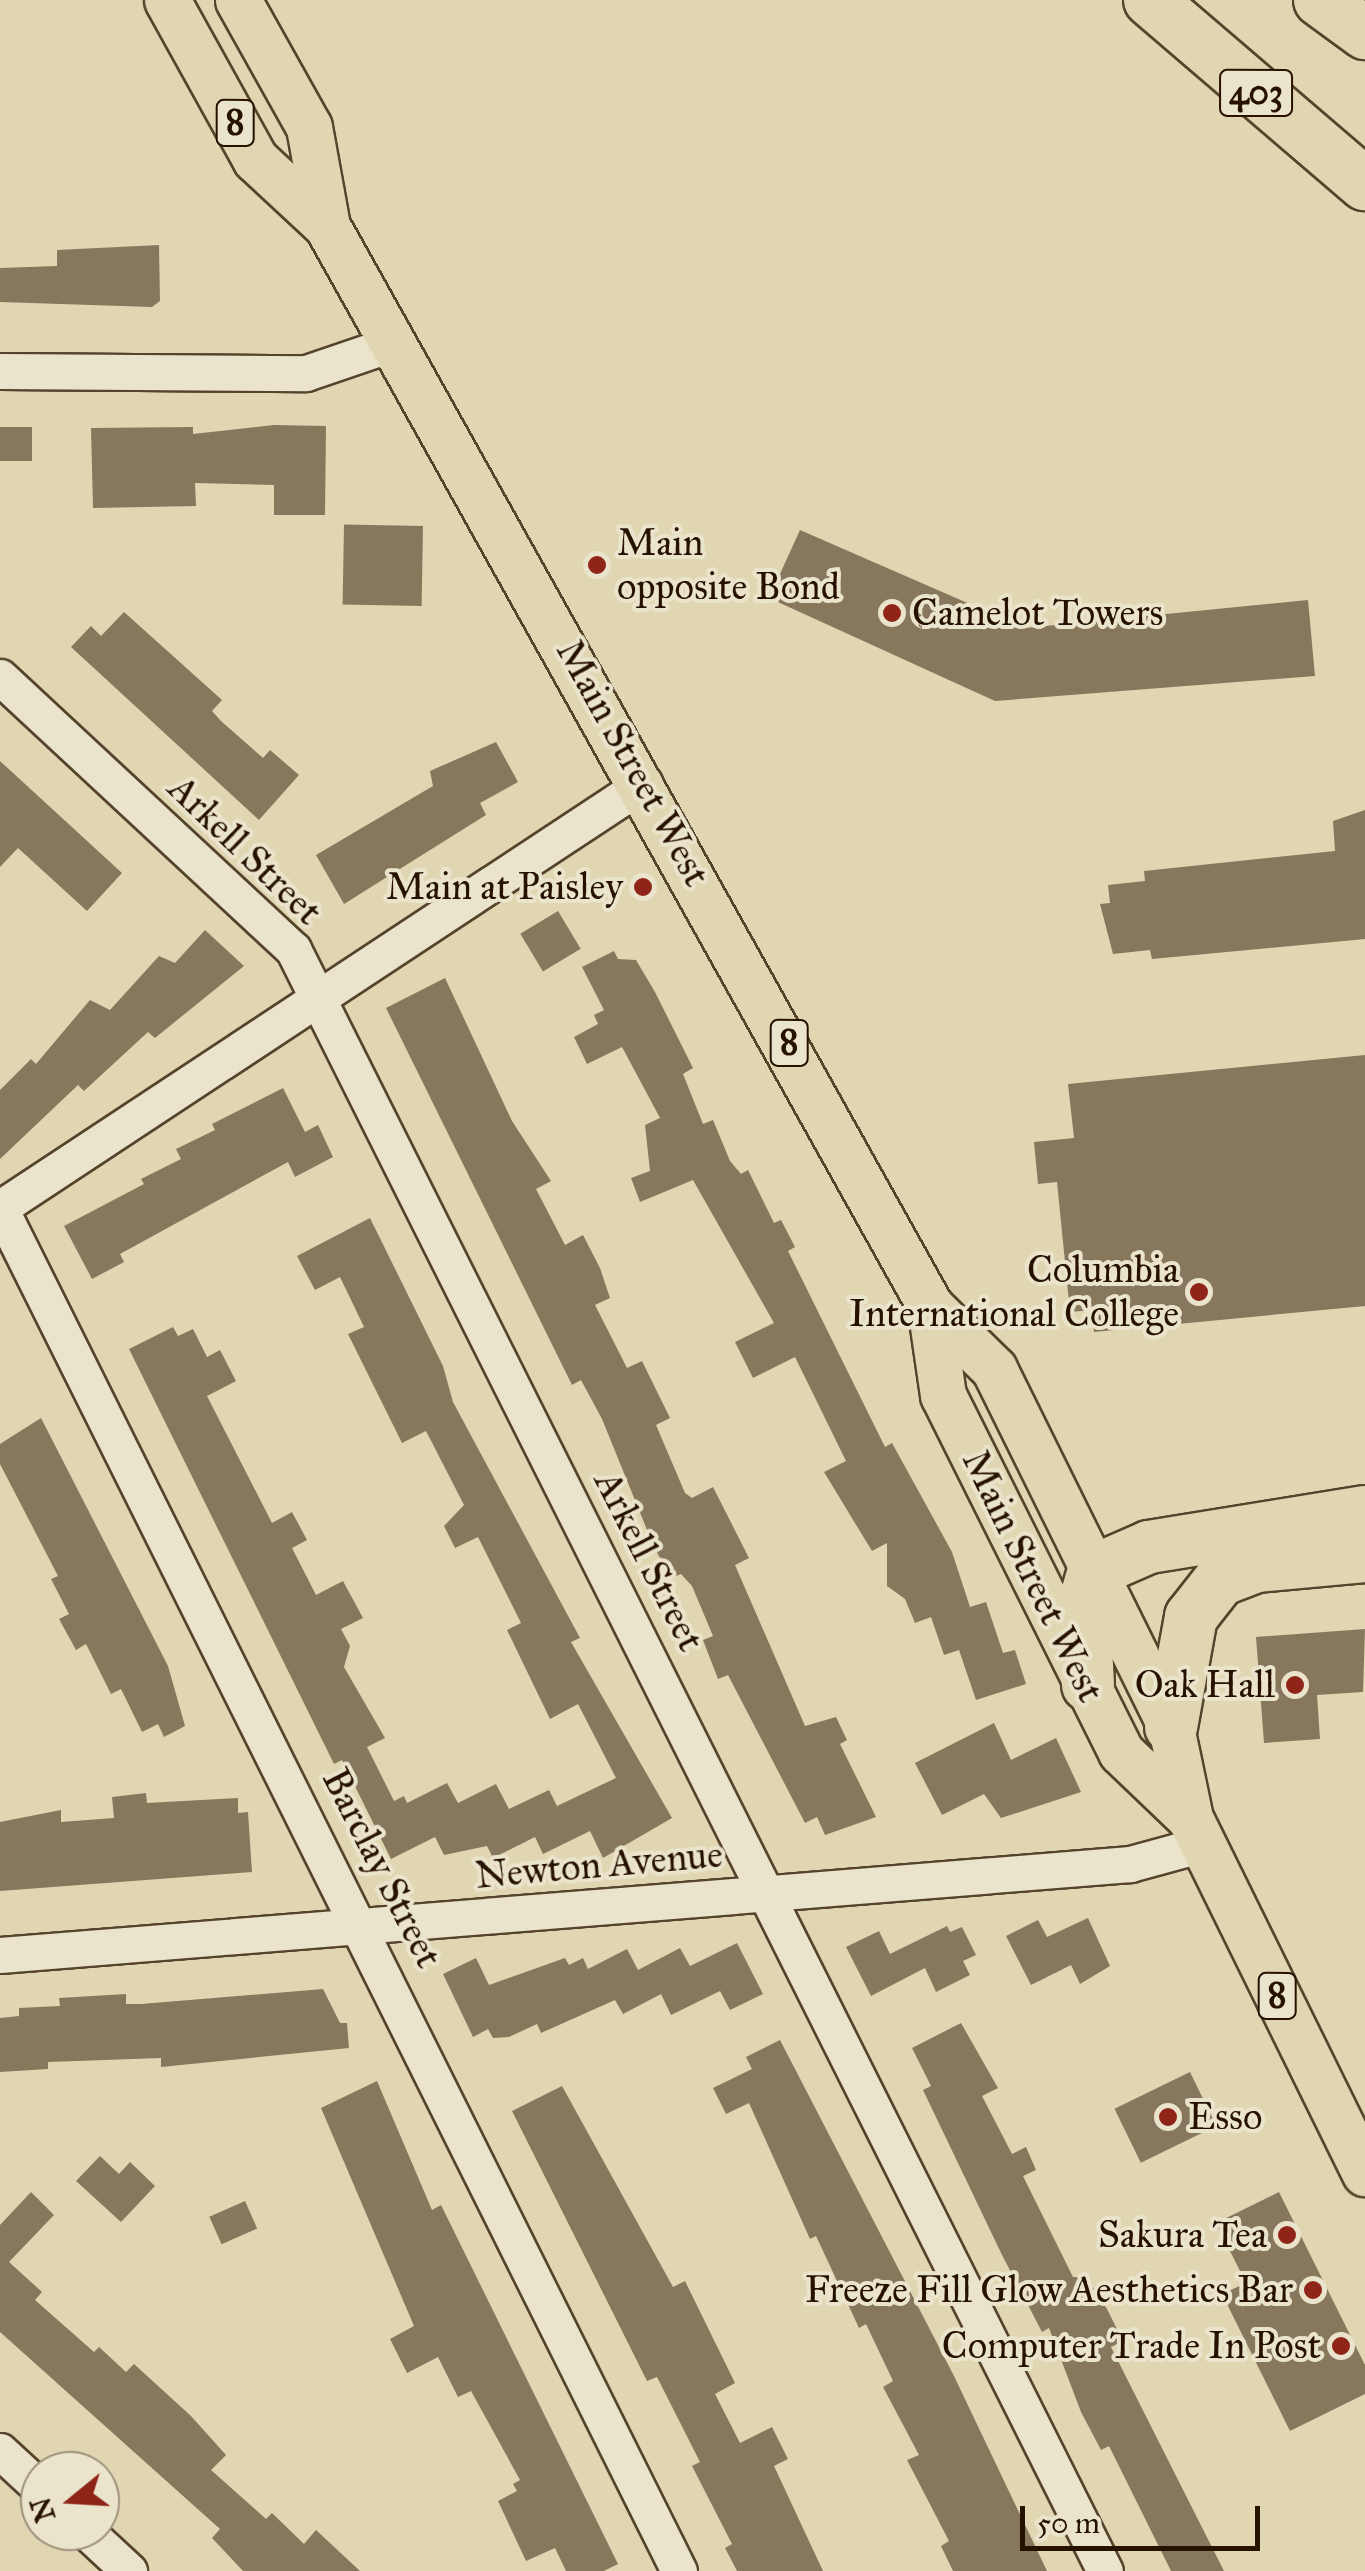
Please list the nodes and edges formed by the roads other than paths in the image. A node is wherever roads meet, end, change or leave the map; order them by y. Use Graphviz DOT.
graph roads {
  1 [pos="166,0"];
  2 [pos="238,0"];
  3 [pos="1150,0"];
  4 [pos="1365,184"];
  5 [pos="327,226"];
  6 [pos="394,342"];
  7 [pos="0,371"];
  8 [pos="0,677"];
  9 [pos="644,783"];
  10 [pos="316,997"];
  11 [pos="0,1208"];
  12 [pos="930,1306"];
  13 [pos="1365,1512"];
  14 [pos="1365,1556"];
  15 [pos="1094,1571"];
  16 [pos="1088,1685"];
  17 [pos="1171,1727"];
  18 [pos="1196,1831"];
  19 [pos="769,1893"];
  20 [pos="366,1928"];
  21 [pos="0,1955"];
  22 [pos="1365,2174"];
  23 [pos="0,2452"];
  24 [pos="20,2470"];
  25 [pos="108,2551"];
  26 [pos="129,2571"];
  27 [pos="679,2571"];
  28 [pos="1105,2571"];
  1 -- 5 [label="main road, Main Street West / 8"];
  2 -- 5 [label="main road, Main Street West / 8"];
  3 -- 4 [label="highway, 403"];
  5 -- 6 [label="main road, Main Street West / 8"];
  6 -- 7 [label="street"];
  6 -- 9 [label="main road, Main Street West / 8"];
  8 -- 10 [label="street, Arkell Street"];
  9 -- 10 [label="street"];
  9 -- 12 [label="main road, Main Street West / 8"];
  10 -- 11 [label="street"];
  10 -- 19 [label="street, Arkell Street"];
  11 -- 20 [label="street, Barclay Street"];
  12 -- 15 [label="main road, Main Street West / 8"];
  12 -- 16 [label="main road, Main Street West / 8"];
  13 -- 15 [label="highway"];
  14 -- 17 [label="highway"];
  15 -- 16 [label="highway"];
  15 -- 17 [label="main road, Main Street West / 8"];
  16 -- 18 [label="main road, Main Street West / 8"];
  17 -- 18 [label="main road, Main Street West / 8"];
  18 -- 19 [label="street, Newton Avenue"];
  18 -- 22 [label="main road, Main Street West / 8"];
  19 -- 20 [label="street, Newton Avenue"];
  19 -- 28 [label="street, Arkell Street"];
  20 -- 21 [label="street, Newton Avenue"];
  20 -- 27 [label="street, Barclay Street"];
  23 -- 24 [label="street"];
  25 -- 26 [label="street"];
}
